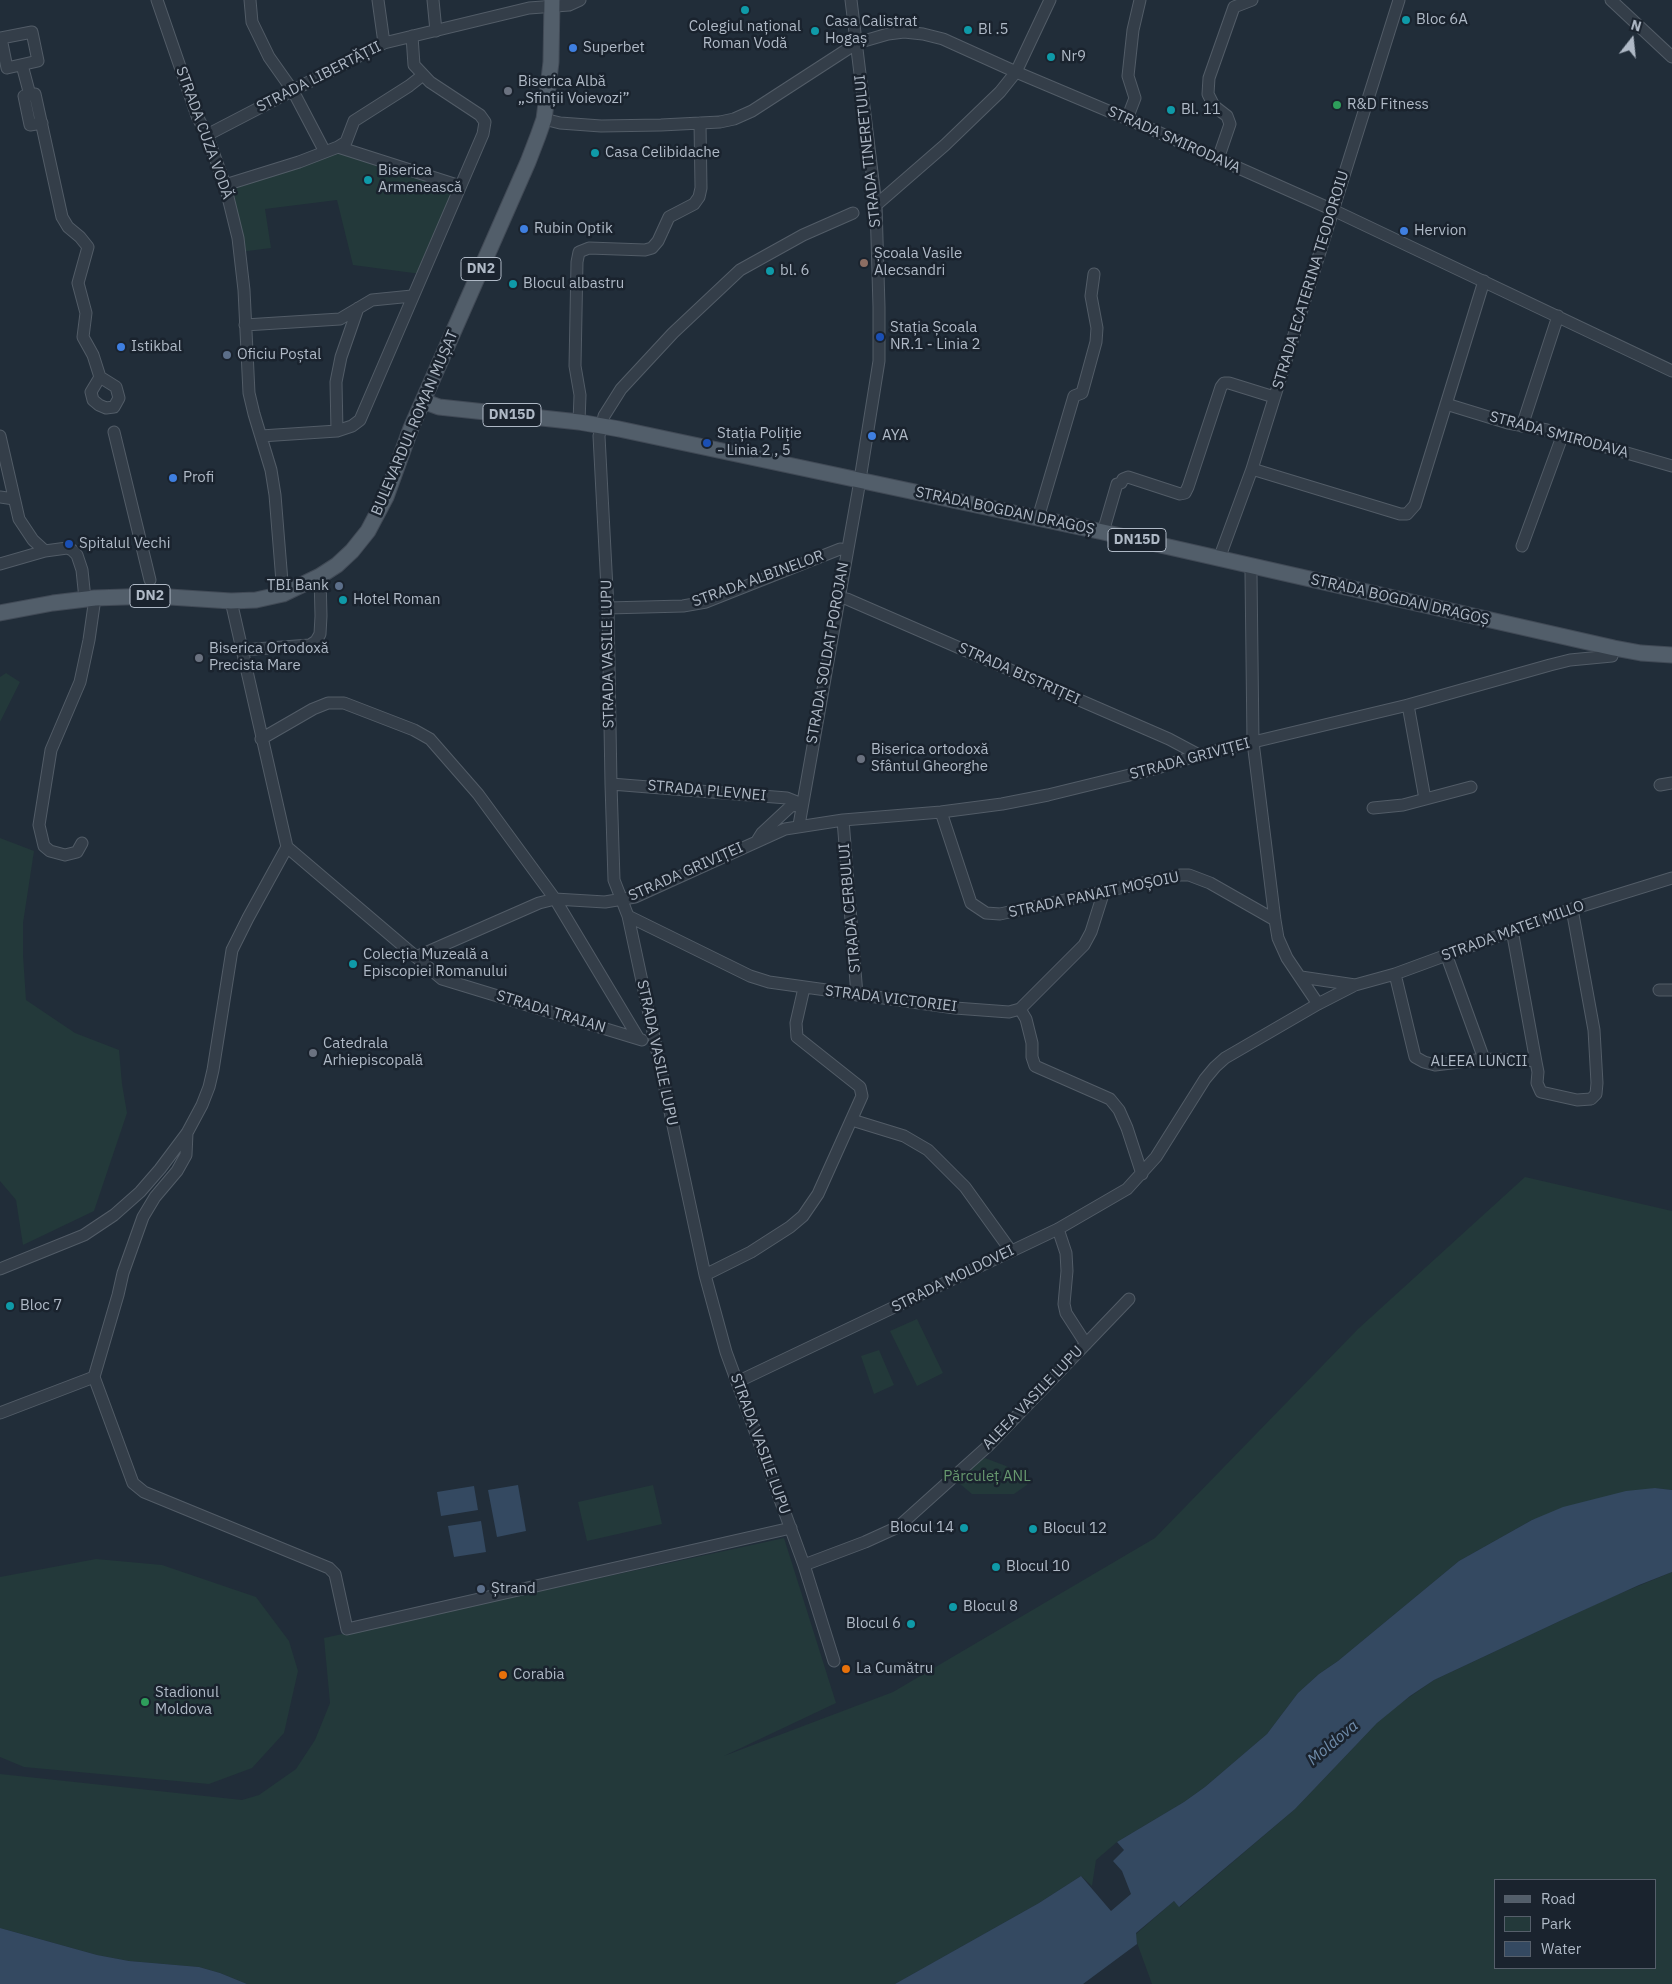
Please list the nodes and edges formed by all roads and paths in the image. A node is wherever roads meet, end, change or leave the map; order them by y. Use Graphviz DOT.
graph roads {
  1 [pos="157,0"];
  2 [pos="250,0"];
  3 [pos="378,0"];
  4 [pos="434,0"];
  5 [pos="580,0"];
  6 [pos="851,0"];
  7 [pos="1050,0"];
  8 [pos="1140,0"];
  9 [pos="1252,0"];
  10 [pos="1399,0"];
  11 [pos="1612,0"];
  12 [pos="552,3"];
  13 [pos="436,31"];
  14 [pos="412,36"];
  15 [pos="384,43"];
  16 [pos="857,43"];
  17 [pos="1672,57"];
  18 [pos="22,65"];
  19 [pos="1016,72"];
  20 [pos="423,75"];
  21 [pos="293,91"];
  22 [pos="544,119"];
  23 [pos="1127,119"];
  24 [pos="700,123"];
  25 [pos="207,135"];
  26 [pos="338,147"];
  27 [pos="325,152"];
  28 [pos="1218,159"];
  29 [pos="225,185"];
  30 [pos="460,186"];
  31 [pos="876,205"];
  32 [pos="1333,210"];
  33 [pos="853,212"];
  34 [pos="100,245"];
  35 [pos="88,247"];
  36 [pos="1094,274"];
  37 [pos="1484,281"];
  38 [pos="412,296"];
  39 [pos="358,308"];
  40 [pos="1558,316"];
  41 [pos="245,325"];
  42 [pos="1672,371"];
  43 [pos="100,377"];
  44 [pos="1274,397"];
  45 [pos="422,401"];
  46 [pos="1446,404"];
  47 [pos="579,422"];
  48 [pos="602,425"];
  49 [pos="1522,426"];
  50 [pos="337,431"];
  51 [pos="114,432"];
  52 [pos="1563,434"];
  53 [pos="0,436"];
  54 [pos="261,436"];
  55 [pos="1672,466"];
  56 [pos="4,469"];
  57 [pos="1252,469"];
  58 [pos="859,480"];
  59 [pos="0,497"];
  60 [pos="14,499"];
  61 [pos="1038,518"];
  62 [pos="1103,532"];
  63 [pos="1522,546"];
  64 [pos="846,550"];
  65 [pos="45,551"];
  66 [pos="1219,558"];
  67 [pos="0,564"];
  68 [pos="1252,567"];
  69 [pos="320,576"];
  70 [pos="150,580"];
  71 [pos="283,594"];
  72 [pos="838,597"];
  73 [pos="90,599"];
  74 [pos="231,601"];
  75 [pos="608,608"];
  76 [pos="0,613"];
  77 [pos="1614,648"];
  78 [pos="242,650"];
  79 [pos="1672,655"];
  80 [pos="1408,705"];
  81 [pos="261,739"];
  82 [pos="1253,742"];
  83 [pos="1199,755"];
  84 [pos="1672,783"];
  85 [pos="610,784"];
  86 [pos="1660,785"];
  87 [pos="1471,787"];
  88 [pos="1425,799"];
  89 [pos="802,804"];
  90 [pos="1373,808"];
  91 [pos="941,812"];
  92 [pos="843,820"];
  93 [pos="799,826"];
  94 [pos="757,841"];
  95 [pos="82,843"];
  96 [pos="287,847"];
  97 [pos="1672,878"];
  98 [pos="1104,891"];
  99 [pos="555,899"];
  100 [pos="621,900"];
  101 [pos="1572,910"];
  102 [pos="628,916"];
  103 [pos="1275,920"];
  104 [pos="1512,930"];
  105 [pos="1446,954"];
  106 [pos="416,958"];
  107 [pos="1395,974"];
  108 [pos="1301,977"];
  109 [pos="1354,985"];
  110 [pos="804,988"];
  111 [pos="1658,990"];
  112 [pos="1672,990"];
  113 [pos="857,996"];
  114 [pos="1318,1004"];
  115 [pos="1020,1009"];
  116 [pos="639,1039"];
  117 [pos="655,1044"];
  118 [pos="1484,1059"];
  119 [pos="1536,1062"];
  120 [pos="852,1120"];
  121 [pos="187,1132"];
  122 [pos="1156,1157"];
  123 [pos="1142,1174"];
  124 [pos="1058,1229"];
  125 [pos="1011,1251"];
  126 [pos="0,1269"];
  127 [pos="705,1275"];
  128 [pos="1129,1299"];
  129 [pos="1086,1344"];
  130 [pos="94,1377"];
  131 [pos="737,1382"];
  132 [pos="0,1413"];
  133 [pos="790,1528"];
  134 [pos="804,1565"];
  135 [pos="834,1661"];
  1 -- 25 [label="street, STRADA CUZA VODĂ"];
  2 -- 21 [label="street"];
  3 -- 15 [label="street"];
  4 -- 13 [label="street"];
  5 -- 12 [label="street, STRADA LIBERTĂȚII"];
  6 -- 16 [label="street, STRADA TINERETULUI"];
  7 -- 19 [label="street"];
  8 -- 23 [label="street"];
  9 -- 28 [label="street"];
  10 -- 32 [label="street, STRADA ECATERINA TEODOROIU"];
  11 -- 17 [label="street"];
  12 -- 13 [label="street, STRADA LIBERTĂȚII"];
  12 -- 22 [label="main road, BULEVARDUL ROMAN MUȘAT / DN2"];
  13 -- 14 [label="street, STRADA LIBERTĂȚII"];
  14 -- 15 [label="street, STRADA LIBERTĂȚII"];
  14 -- 20 [label="street"];
  15 -- 21 [label="street, STRADA LIBERTĂȚII"];
  16 -- 19 [label="street, STRADA SMIRODAVA"];
  16 -- 24 [label="street, STRADA SMIRODAVA"];
  16 -- 31 [label="street, STRADA TINERETULUI"];
  18 -- 35 [label="street"];
  19 -- 23 [label="street, STRADA SMIRODAVA"];
  19 -- 31 [label="street"];
  20 -- 26 [label="street"];
  20 -- 30 [label="street"];
  21 -- 25 [label="street, STRADA LIBERTĂȚII"];
  21 -- 27 [label="street"];
  22 -- 24 [label="street, STRADA SMIRODAVA"];
  22 -- 45 [label="main road, BULEVARDUL ROMAN MUȘAT / DN2"];
  23 -- 28 [label="street, STRADA SMIRODAVA"];
  24 -- 47 [label="street"];
  25 -- 29 [label="street, STRADA CUZA VODĂ"];
  26 -- 27 [label="street"];
  26 -- 30 [label="street"];
  27 -- 29 [label="street"];
  28 -- 32 [label="street, STRADA SMIRODAVA"];
  29 -- 41 [label="street, STRADA CUZA VODĂ"];
  30 -- 38 [label="street"];
  31 -- 58 [label="street, STRADA TINERETULUI"];
  32 -- 37 [label="street, STRADA SMIRODAVA"];
  32 -- 44 [label="street, STRADA ECATERINA TEODOROIU"];
  33 -- 48 [label="street, STRADA VASILE LUPU"];
  34 -- 35 [label="street"];
  35 -- 43 [label="street"];
  36 -- 61 [label="street"];
  37 -- 40 [label="street, STRADA SMIRODAVA"];
  37 -- 46 [label="street"];
  38 -- 39 [label="street"];
  38 -- 50 [label="street"];
  39 -- 41 [label="street"];
  39 -- 50 [label="street"];
  40 -- 42 [label="street, STRADA SMIRODAVA"];
  40 -- 49 [label="street"];
  41 -- 54 [label="street, STRADA CUZA VODĂ"];
  44 -- 57 [label="street, STRADA ECATERINA TEODOROIU"];
  44 -- 62 [label="street"];
  45 -- 47 [label="main road, STRADA BOGDAN DRAGOȘ / DN15D"];
  45 -- 69 [label="main road, BULEVARDUL ROMAN MUȘAT / DN2"];
  46 -- 49 [label="street, STRADA SMIRODAVA"];
  46 -- 57 [label="street"];
  47 -- 48 [label="main road, STRADA BOGDAN DRAGOȘ / DN15D"];
  48 -- 58 [label="main road, STRADA BOGDAN DRAGOȘ / DN15D"];
  48 -- 75 [label="street, STRADA VASILE LUPU"];
  49 -- 52 [label="street, STRADA SMIRODAVA"];
  50 -- 54 [label="street"];
  51 -- 70 [label="street"];
  52 -- 55 [label="street, STRADA SMIRODAVA"];
  52 -- 63 [label="street"];
  53 -- 56 [label="street"];
  54 -- 71 [label="street, STRADA CUZA VODĂ"];
  56 -- 60 [label="street"];
  57 -- 66 [label="street, STRADA ECATERINA TEODOROIU"];
  58 -- 61 [label="main road, STRADA BOGDAN DRAGOȘ / DN15D"];
  58 -- 64 [label="street, STRADA SOLDAT POROJAN"];
  59 -- 60 [label="street"];
  60 -- 65 [label="street"];
  61 -- 62 [label="main road, STRADA BOGDAN DRAGOȘ / DN15D"];
  62 -- 66 [label="main road, STRADA BOGDAN DRAGOȘ / DN15D"];
  64 -- 72 [label="street, STRADA SOLDAT POROJAN"];
  64 -- 75 [label="street, STRADA ALBINELOR"];
  65 -- 67 [label="street"];
  65 -- 73 [label="street"];
  66 -- 68 [label="main road, STRADA BOGDAN DRAGOȘ / DN15D"];
  68 -- 77 [label="main road, STRADA BOGDAN DRAGOȘ / DN15D"];
  68 -- 82 [label="street"];
  69 -- 71 [label="main road, BULEVARDUL ROMAN MUȘAT / DN2"];
  69 -- 78 [label="street"];
  71 -- 74 [label="main road, BULEVARDUL ROMAN MUȘAT / DN2"];
  72 -- 83 [label="street, STRADA BISTRIȚEI"];
  72 -- 89 [label="street, STRADA SOLDAT POROJAN"];
  73 -- 74 [label="main road, BULEVARDUL ROMAN MUȘAT / DN2"];
  73 -- 76 [label="main road, BULEVARDUL ROMAN MUȘAT / DN2"];
  73 -- 95 [label="street"];
  74 -- 78 [label="street"];
  75 -- 85 [label="street, STRADA VASILE LUPU"];
  77 -- 79 [label="main road, STRADA BOGDAN DRAGOȘ / DN15D"];
  77 -- 80 [label="street, STRADA GRIVIȚEI"];
  78 -- 81 [label="street"];
  80 -- 82 [label="street, STRADA GRIVIȚEI"];
  80 -- 88 [label="street"];
  81 -- 96 [label="street"];
  81 -- 99 [label="street"];
  82 -- 83 [label="street, STRADA GRIVIȚEI"];
  82 -- 103 [label="street"];
  83 -- 91 [label="street, STRADA GRIVIȚEI"];
  84 -- 86 [label="street"];
  85 -- 89 [label="street, STRADA PLEVNEI"];
  85 -- 100 [label="street, STRADA VASILE LUPU"];
  87 -- 88 [label="street"];
  88 -- 90 [label="street"];
  89 -- 93 [label="street, STRADA SOLDAT POROJAN"];
  89 -- 94 [label="street, STRADA GRIVIȚEI"];
  91 -- 92 [label="street, STRADA GRIVIȚEI"];
  91 -- 98 [label="street, STRADA PANAIT MOȘOIU"];
  92 -- 93 [label="street, STRADA GRIVIȚEI"];
  92 -- 113 [label="street, STRADA CERBULUI"];
  93 -- 94 [label="street, STRADA GRIVIȚEI"];
  94 -- 100 [label="street, STRADA GRIVIȚEI"];
  96 -- 106 [label="street, STRADA TRAIAN"];
  96 -- 121 [label="street"];
  97 -- 101 [label="street, STRADA MATEI MILLO"];
  98 -- 103 [label="street, STRADA PANAIT MOȘOIU"];
  98 -- 115 [label="street"];
  99 -- 100 [label="street, STRADA GRIVIȚEI"];
  99 -- 106 [label="street, STRADA GRIVIȚEI"];
  99 -- 116 [label="street"];
  100 -- 102 [label="street, STRADA VASILE LUPU"];
  101 -- 104 [label="street, STRADA MATEI MILLO"];
  101 -- 119 [label="street, ALEEA LUNCII"];
  102 -- 110 [label="street, STRADA VICTORIEI"];
  102 -- 117 [label="street, STRADA VASILE LUPU"];
  103 -- 108 [label="street"];
  104 -- 105 [label="street, STRADA MATEI MILLO"];
  104 -- 119 [label="street"];
  105 -- 107 [label="street, STRADA MATEI MILLO"];
  105 -- 118 [label="street"];
  106 -- 116 [label="street, STRADA TRAIAN"];
  107 -- 109 [label="street, STRADA MATEI MILLO"];
  107 -- 118 [label="street, ALEEA LUNCII"];
  108 -- 109 [label="street, STRADA MATEI MILLO"];
  108 -- 114 [label="street"];
  109 -- 114 [label="street, STRADA MATEI MILLO"];
  110 -- 113 [label="street, STRADA VICTORIEI"];
  110 -- 120 [label="street"];
  111 -- 112 [label="street"];
  113 -- 115 [label="street, STRADA VICTORIEI"];
  114 -- 122 [label="street, STRADA MATEI MILLO"];
  115 -- 123 [label="street"];
  116 -- 117 [label="street, STRADA TRAIAN"];
  117 -- 127 [label="street, STRADA VASILE LUPU"];
  118 -- 119 [label="street, ALEEA LUNCII"];
  120 -- 125 [label="street"];
  120 -- 127 [label="street"];
  121 -- 126 [label="street"];
  121 -- 130 [label="street"];
  122 -- 123 [label="street, STRADA MOLDOVEI"];
  123 -- 124 [label="street, STRADA MOLDOVEI"];
  124 -- 125 [label="street, STRADA MOLDOVEI"];
  124 -- 129 [label="street"];
  125 -- 131 [label="street, STRADA MOLDOVEI"];
  127 -- 131 [label="street, STRADA VASILE LUPU"];
  128 -- 129 [label="street, ALEEA VASILE LUPU"];
  129 -- 134 [label="street, ALEEA VASILE LUPU"];
  130 -- 132 [label="street"];
  130 -- 133 [label="street"];
  131 -- 133 [label="street, STRADA VASILE LUPU"];
  133 -- 134 [label="street, STRADA VASILE LUPU"];
  134 -- 135 [label="street, STRADA VASILE LUPU"];
}
